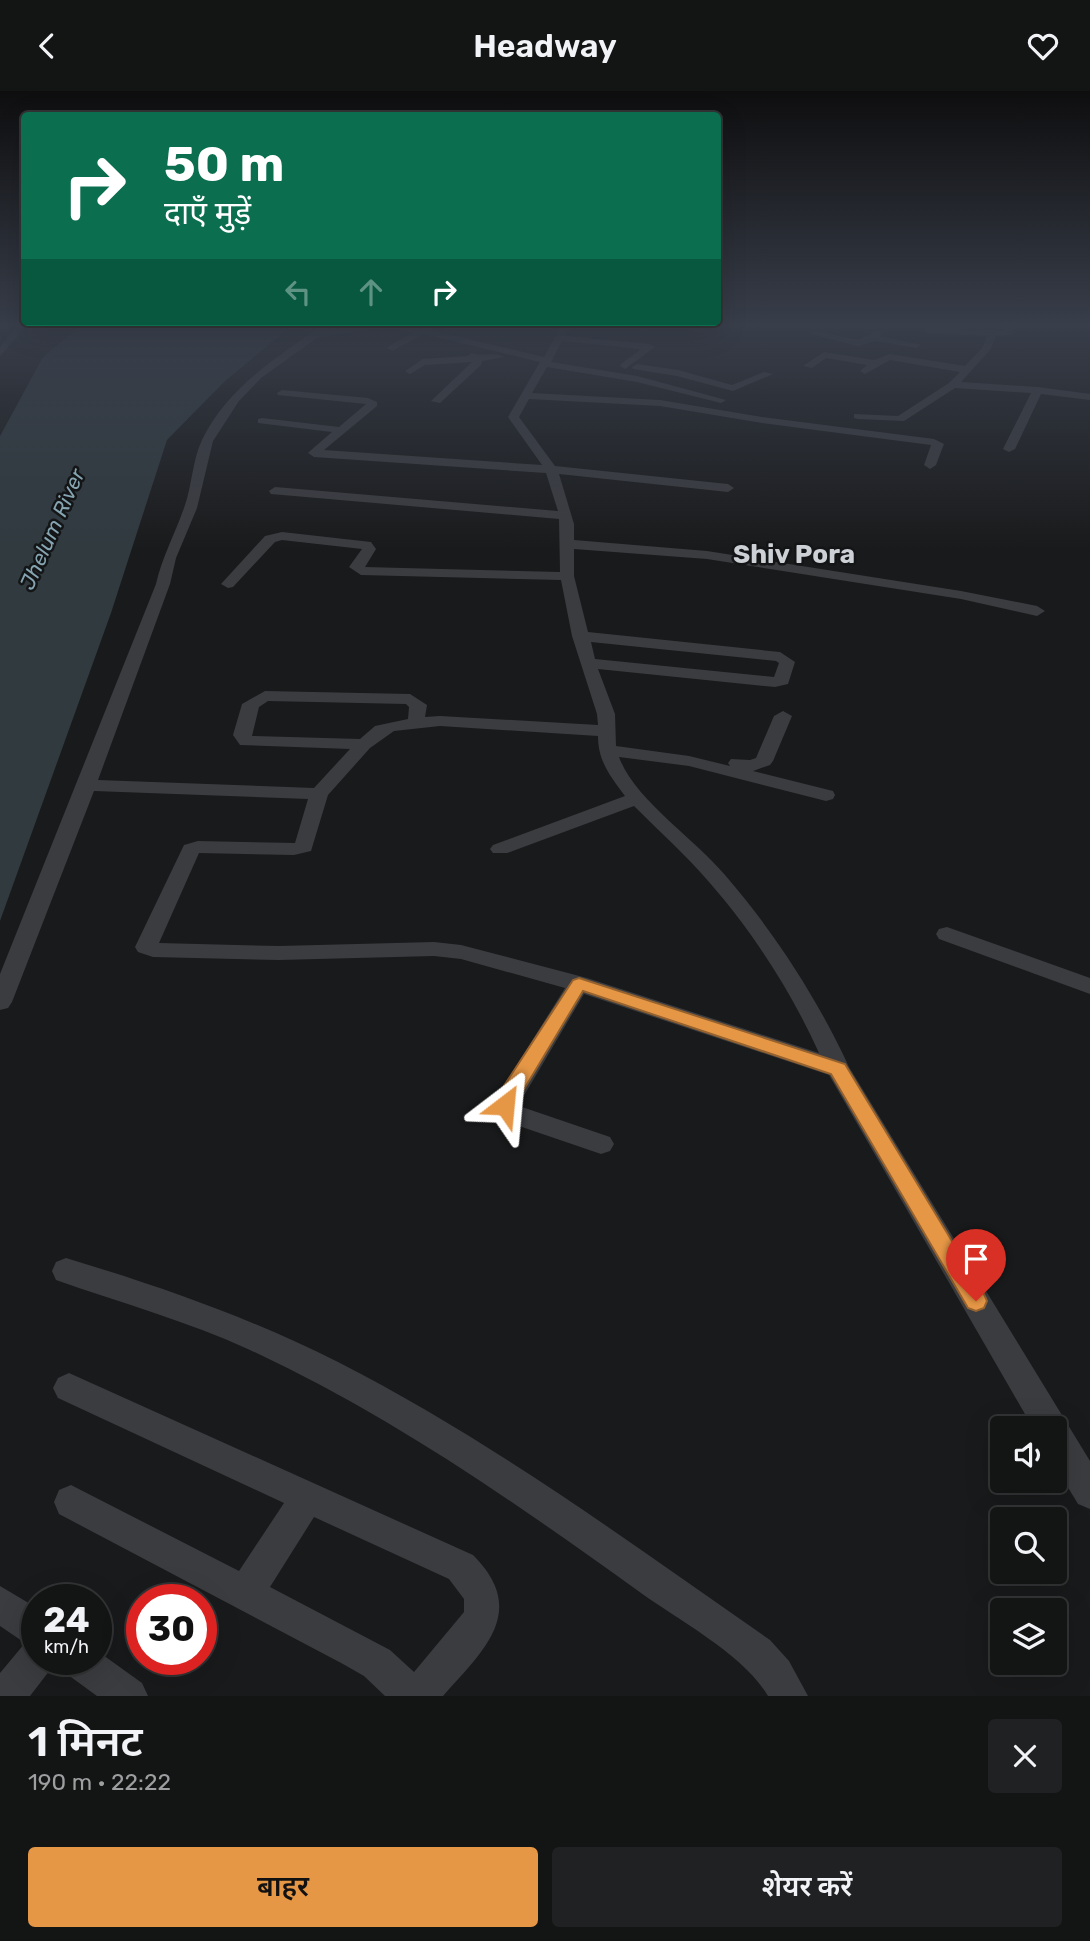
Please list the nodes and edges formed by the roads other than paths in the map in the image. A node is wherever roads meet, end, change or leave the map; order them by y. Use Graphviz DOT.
graph roads {
  1 [pos="234,400"];
  2 [pos="345,400"];
  3 [pos="521,400"];
  4 [pos="599,400"];
  5 [pos="722,400"];
  6 [pos="930,400"];
  7 [pos="1033,400"];
  8 [pos="775,413"];
  9 [pos="858,416"];
  10 [pos="262,421"];
  11 [pos="340,430"];
  12 [pos="1009,449"];
  13 [pos="930,465"];
  14 [pos="552,471"];
  15 [pos="729,488"];
  16 [pos="275,491"];
  17 [pos="565,516"];
  18 [pos="568,544"];
  19 [pos="567,576"];
  20 [pos="228,583"];
  21 [pos="1037,611"];
  22 [pos="580,636"];
  23 [pos="588,663"];
  24 [pos="783,716"];
  25 [pos="416,722"];
  26 [pos="607,741"];
  27 [pos="364,744"];
  28 [pos="87,785"];
  29 [pos="319,794"];
  30 [pos="826,795"];
  31 [pos="637,798"];
  32 [pos="500,849"];
  33 [pos="947,934"];
  34 [pos="579,984"];
  35 [pos="1090,986"];
  36 [pos="0,1002"];
  37 [pos="838,1069"];
  38 [pos="601,1144"];
  39 [pos="66,1271"];
  40 [pos="69,1388"];
  41 [pos="1044,1416"];
  42 [pos="1067,1455"];
  43 [pos="1090,1492"];
  44 [pos="308,1497"];
  45 [pos="71,1502"];
  46 [pos="245,1593"];
  47 [pos="0,1604"];
  48 [pos="21,1619"];
  49 [pos="23,1675"];
  50 [pos="99,1675"];
  51 [pos="6,1696"];
  52 [pos="129,1696"];
  53 [pos="416,1696"];
  54 [pos="789,1696"];
  1 -- 28 [label="street"];
  2 -- 11 [label="street"];
  3 -- 14 [label="street"];
  4 -- 13 [label="street"];
  5 -- 8 [label="street"];
  6 -- 9 [label="street"];
  7 -- 12 [label="street"];
  10 -- 11 [label="street"];
  11 -- 14 [label="street"];
  14 -- 15 [label="street"];
  14 -- 17 [label="street"];
  16 -- 17 [label="street"];
  17 -- 18 [label="street"];
  18 -- 19 [label="street"];
  18 -- 21 [label="street"];
  19 -- 20 [label="street"];
  19 -- 22 [label="street"];
  22 -- 23 [label="street"];
  22 -- 23 [label="street"];
  23 -- 26 [label="street"];
  24 -- 26 [label="street"];
  25 -- 26 [label="street"];
  25 -- 27 [label="street"];
  25 -- 27 [label="street"];
  26 -- 30 [label="street"];
  26 -- 31 [label="street"];
  27 -- 29 [label="street"];
  28 -- 29 [label="street"];
  28 -- 36 [label="street"];
  29 -- 34 [label="street"];
  31 -- 32 [label="street"];
  31 -- 37 [label="street"];
  33 -- 35 [label="street"];
  34 -- 37 [label="street"];
  34 -- 38 [label="street"];
  37 -- 41 [label="street"];
  39 -- 54 [label="street"];
  40 -- 44 [label="street"];
  42 -- 43 [label="street"];
  44 -- 46 [label="street"];
  44 -- 53 [label="street"];
  45 -- 46 [label="street"];
  46 -- 53 [label="street"];
  47 -- 48 [label="street"];
  49 -- 51 [label="street"];
  50 -- 52 [label="street"];
}
